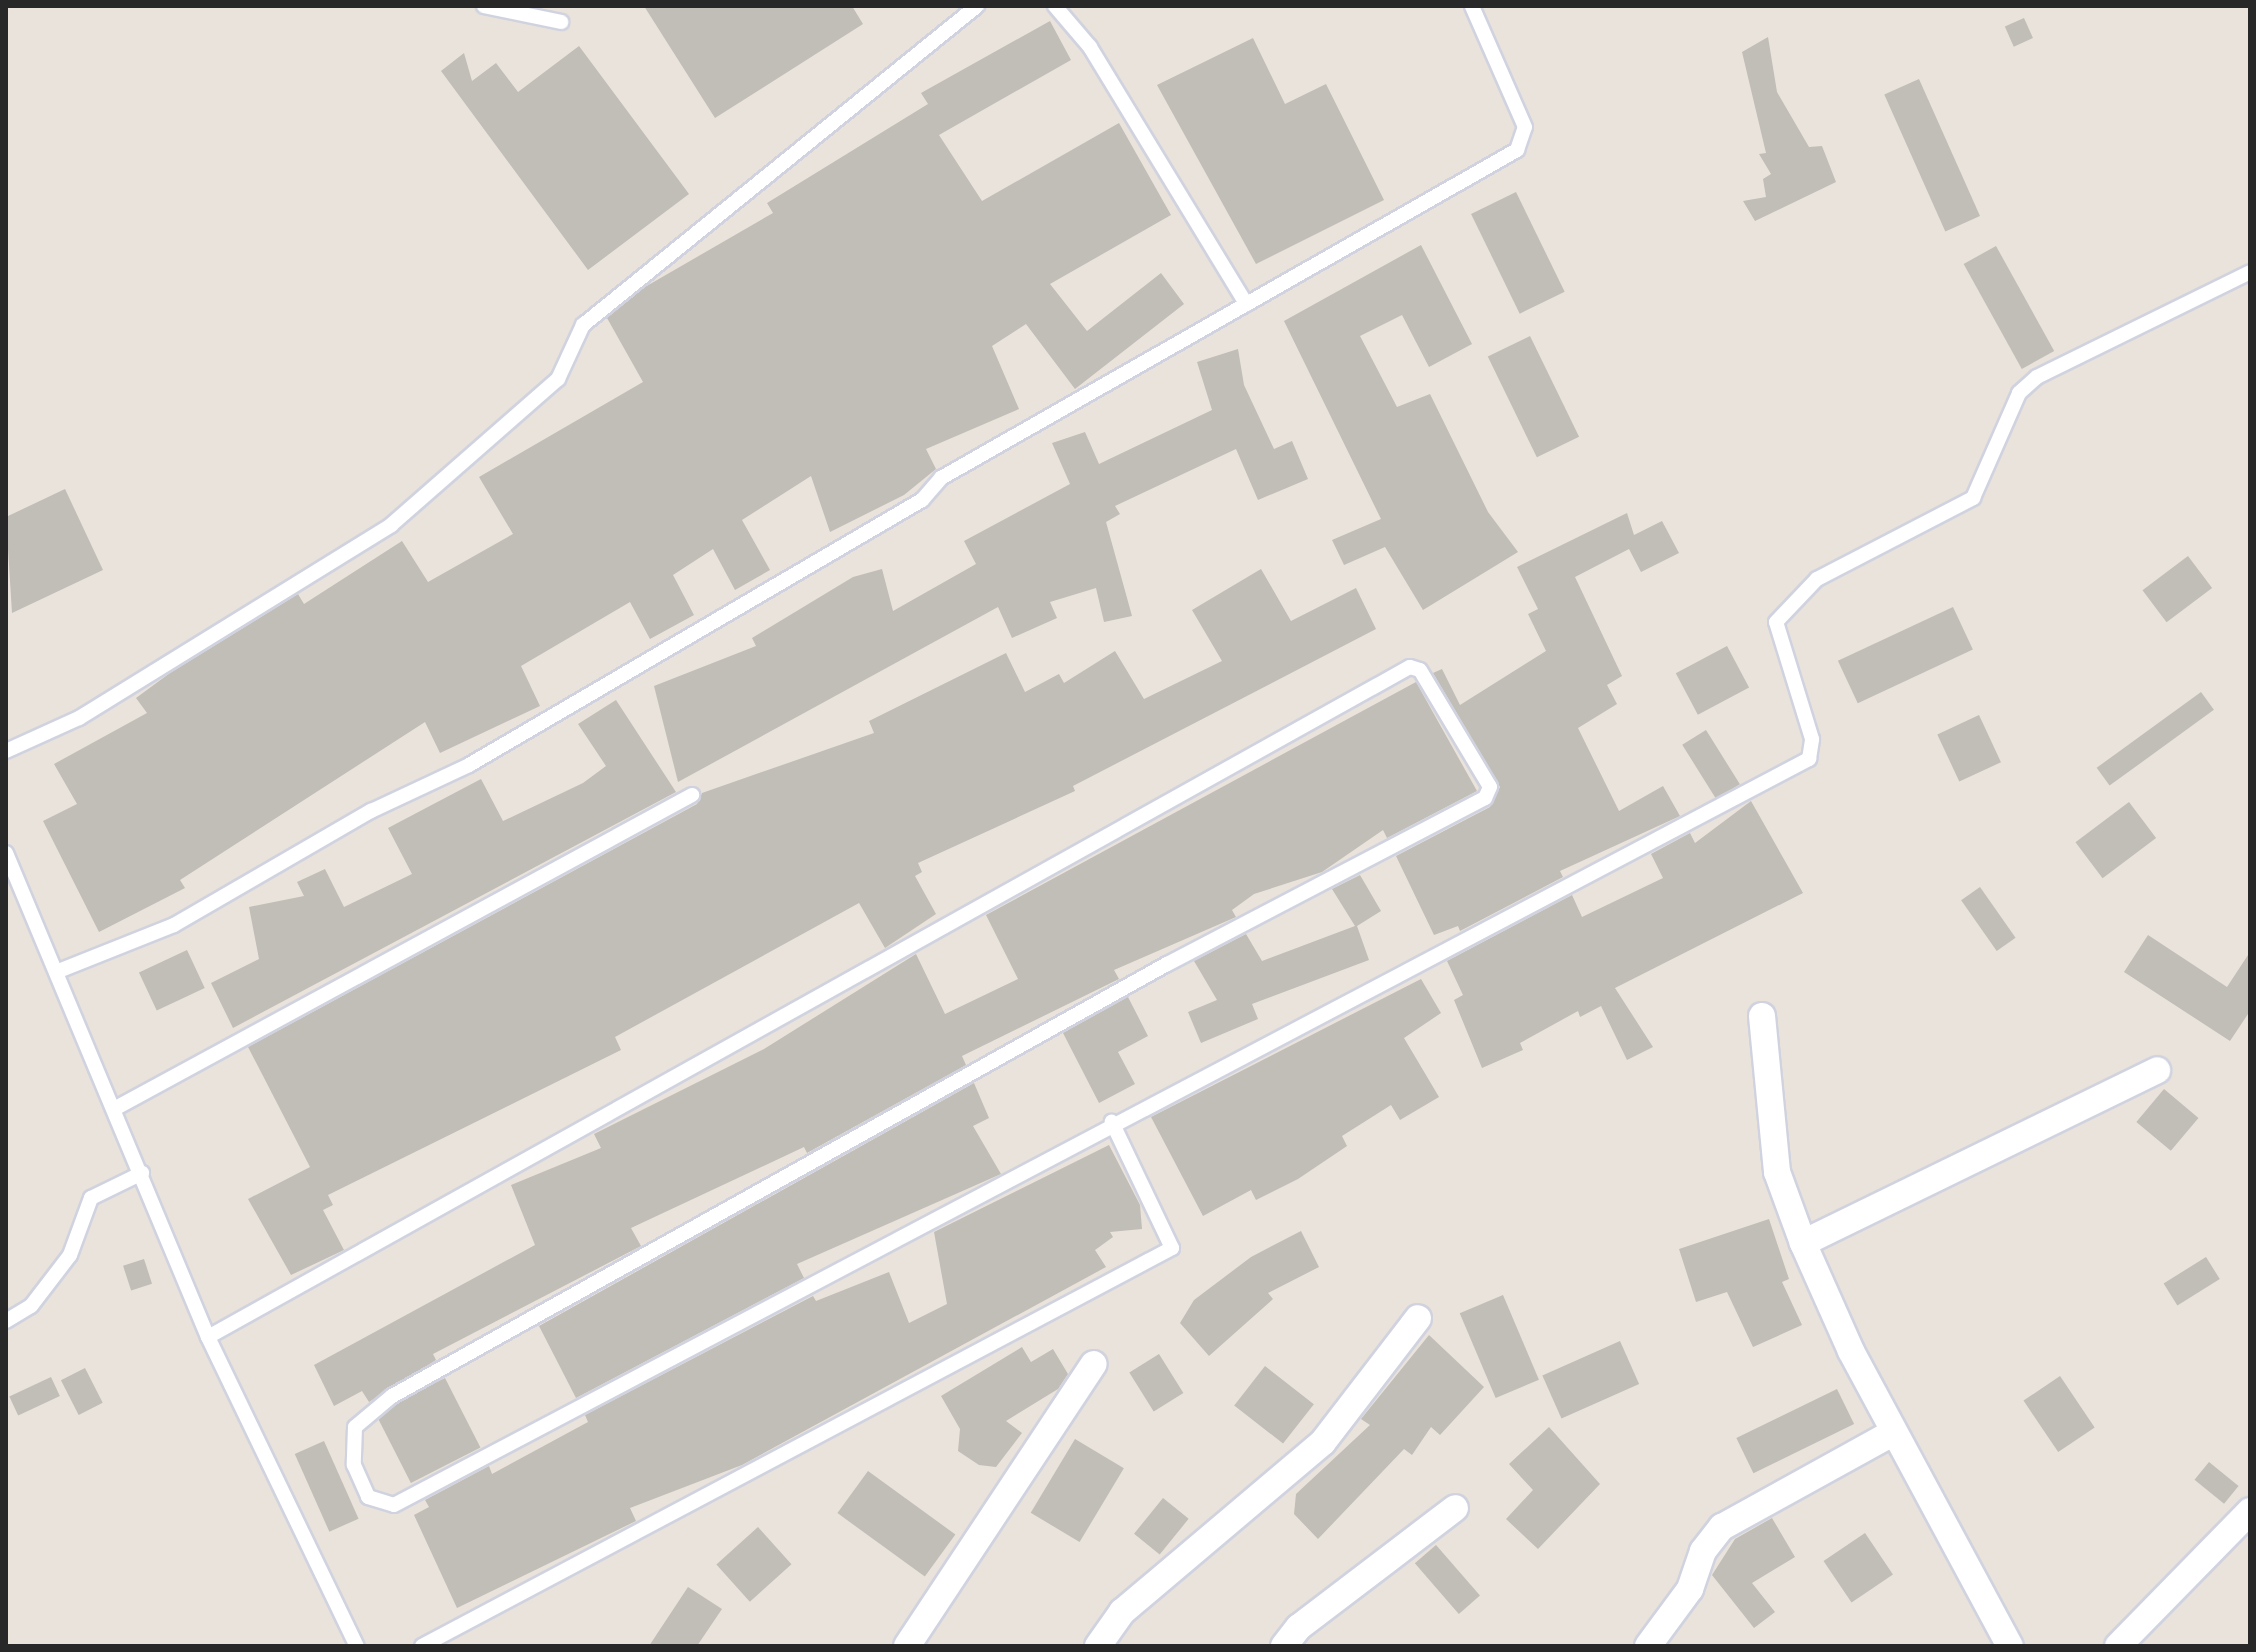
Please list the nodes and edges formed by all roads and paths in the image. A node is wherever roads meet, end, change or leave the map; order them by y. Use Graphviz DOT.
graph roads {
  1 [pos="484,6"];
  2 [pos="977,6"];
  3 [pos="1055,6"];
  4 [pos="1472,6"];
  5 [pos="561,22"];
  6 [pos="2250,272"];
  7 [pos="1246,304"];
  8 [pos="6,751"];
  9 [pos="692,795"];
  10 [pos="6,853"];
  11 [pos="56,972"];
  12 [pos="1762,1016"];
  13 [pos="2157,1070"];
  14 [pos="114,1109"];
  15 [pos="1112,1122"];
  16 [pos="142,1173"];
  17 [pos="1803,1243"];
  18 [pos="1418,1318"];
  19 [pos="6,1321"];
  20 [pos="208,1337"];
  21 [pos="1094,1364"];
  22 [pos="1894,1432"];
  23 [pos="1455,1508"];
  24 [pos="2250,1511"];
  25 [pos="357,1646"];
  26 [pos="422,1646"];
  27 [pos="907,1646"];
  28 [pos="1098,1646"];
  29 [pos="1284,1646"];
  30 [pos="1648,1646"];
  31 [pos="2010,1646"];
  32 [pos="2118,1646"];
  1 -- 5 [label="lane"];
  2 -- 8 [label="lane"];
  3 -- 7 [label="lane"];
  4 -- 7 [label="lane"];
  6 -- 15 [label="lane"];
  7 -- 11 [label="lane"];
  9 -- 14 [label="lane"];
  10 -- 11 [label="lane"];
  11 -- 14 [label="lane"];
  12 -- 17 [label="street"];
  13 -- 17 [label="street"];
  14 -- 16 [label="lane"];
  15 -- 20 [label="lane"];
  15 -- 26 [label="lane"];
  16 -- 19 [label="lane"];
  16 -- 20 [label="lane"];
  17 -- 22 [label="street"];
  18 -- 28 [label="street"];
  20 -- 25 [label="lane"];
  21 -- 27 [label="street"];
  22 -- 30 [label="street"];
  22 -- 31 [label="street"];
  23 -- 29 [label="street"];
  24 -- 32 [label="street"];
}
